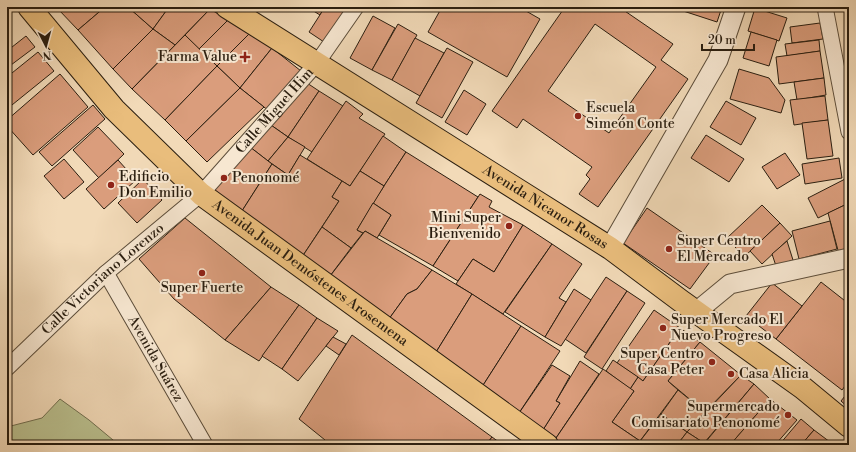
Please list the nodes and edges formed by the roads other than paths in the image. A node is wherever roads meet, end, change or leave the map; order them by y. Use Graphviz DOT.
graph roads {
  1 [pos="29,7"];
  2 [pos="227,7"];
  3 [pos="356,7"];
  4 [pos="736,7"];
  5 [pos="825,7"];
  6 [pos="317,63"];
  7 [pos="849,132"];
  8 [pos="201,194"];
  9 [pos="610,248"];
  10 [pos="849,258"];
  11 [pos="106,273"];
  12 [pos="696,312"];
  13 [pos="7,368"];
  14 [pos="849,426"];
  15 [pos="205,445"];
  16 [pos="547,445"];
  1 -- 8 [label="main road, Avenida Juan Demóstenes Arosemena"];
  2 -- 6 [label="main road, Avenida Nicanor Rosas"];
  3 -- 6 [label="street, Calle Miguel Him"];
  4 -- 9 [label="street"];
  5 -- 7 [label="street"];
  6 -- 8 [label="street, Calle Miguel Him"];
  6 -- 9 [label="main road, Avenida Nicanor Rosas"];
  8 -- 11 [label="street, Calle Victoriano Lorenzo"];
  8 -- 16 [label="main road, Avenida Juan Demóstenes Arosemena"];
  9 -- 12 [label="main road, Avenida Nicanor Rosas"];
  10 -- 12 [label="street"];
  11 -- 13 [label="street, Calle Victoriano Lorenzo"];
  11 -- 15 [label="street, Avenida Suárez"];
  12 -- 14 [label="main road, Avenida Nicanor Rosas"];
}
